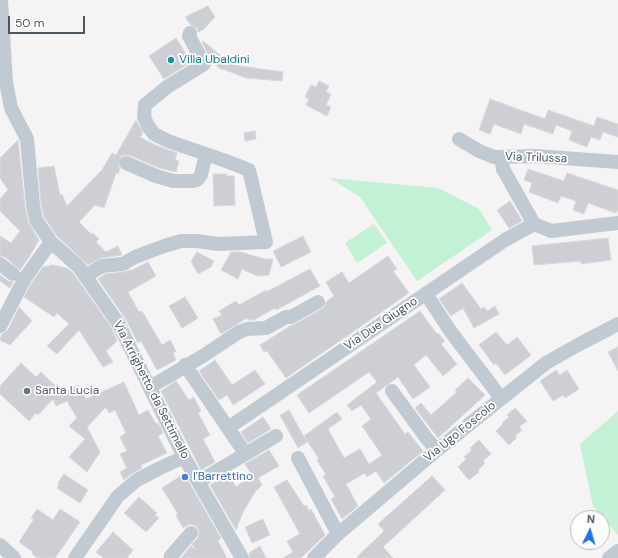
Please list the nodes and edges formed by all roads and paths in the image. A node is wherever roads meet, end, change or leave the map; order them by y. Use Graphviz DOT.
graph roads {
  1 [pos="1,0"];
  2 [pos="190,33"];
  3 [pos="3,84"];
  4 [pos="459,139"];
  5 [pos="206,154"];
  6 [pos="501,157"];
  7 [pos="618,162"];
  8 [pos="126,163"];
  9 [pos="618,223"];
  10 [pos="534,224"];
  11 [pos="51,242"];
  12 [pos="0,264"];
  13 [pos="86,276"];
  14 [pos="19,278"];
  15 [pos="426,294"];
  16 [pos="318,302"];
  17 [pos="618,324"];
  18 [pos="0,326"];
  19 [pos="185,365"];
  20 [pos="150,386"];
  21 [pos="392,391"];
  22 [pos="501,398"];
  23 [pos="228,428"];
  24 [pos="276,436"];
  25 [pos="437,450"];
  26 [pos="245,453"];
  27 [pos="184,457"];
  28 [pos="298,458"];
  29 [pos="198,482"];
  30 [pos="191,533"];
  31 [pos="338,534"];
  32 [pos="0,545"];
  33 [pos="618,551"];
  34 [pos="81,556"];
  35 [pos="14,558"];
  36 [pos="173,558"];
  37 [pos="242,558"];
  38 [pos="314,558"];
  39 [pos="609,558"];
  1 -- 3 [label="street, Via Arrighetto da Settimello"];
  2 -- 5 [label="street"];
  3 -- 11 [label="street, Via Arrighetto da Settimello"];
  4 -- 6 [label="street, Via Trilussa"];
  5 -- 8 [label="street"];
  5 -- 13 [label="street"];
  6 -- 7 [label="street, Via Trilussa"];
  6 -- 10 [label="street"];
  9 -- 10 [label="street"];
  10 -- 15 [label="street, Via Due Giugno"];
  11 -- 13 [label="street, Via Arrighetto da Settimello"];
  11 -- 14 [label="street"];
  12 -- 14 [label="street"];
  13 -- 20 [label="street, Via Arrighetto da Settimello"];
  14 -- 18 [label="street"];
  15 -- 22 [label="street"];
  15 -- 23 [label="street, Via Due Giugno"];
  16 -- 19 [label="street"];
  17 -- 22 [label="street, Via Ugo Foscolo"];
  19 -- 20 [label="street"];
  19 -- 23 [label="street"];
  20 -- 27 [label="street, Via Arrighetto da Settimello"];
  21 -- 25 [label="street"];
  22 -- 25 [label="street, Via Ugo Foscolo"];
  23 -- 26 [label="street"];
  24 -- 26 [label="street"];
  25 -- 31 [label="street, Via Ugo Foscolo"];
  26 -- 29 [label="street"];
  27 -- 29 [label="street, Via Arrighetto da Settimello"];
  27 -- 34 [label="street"];
  28 -- 31 [label="street"];
  29 -- 37 [label="street, Via Arrighetto da Settimello"];
  30 -- 36 [label="street"];
  31 -- 38 [label="street, Via Ugo Foscolo"];
  32 -- 35 [label="street"];
  33 -- 39 [label="street"];
}
